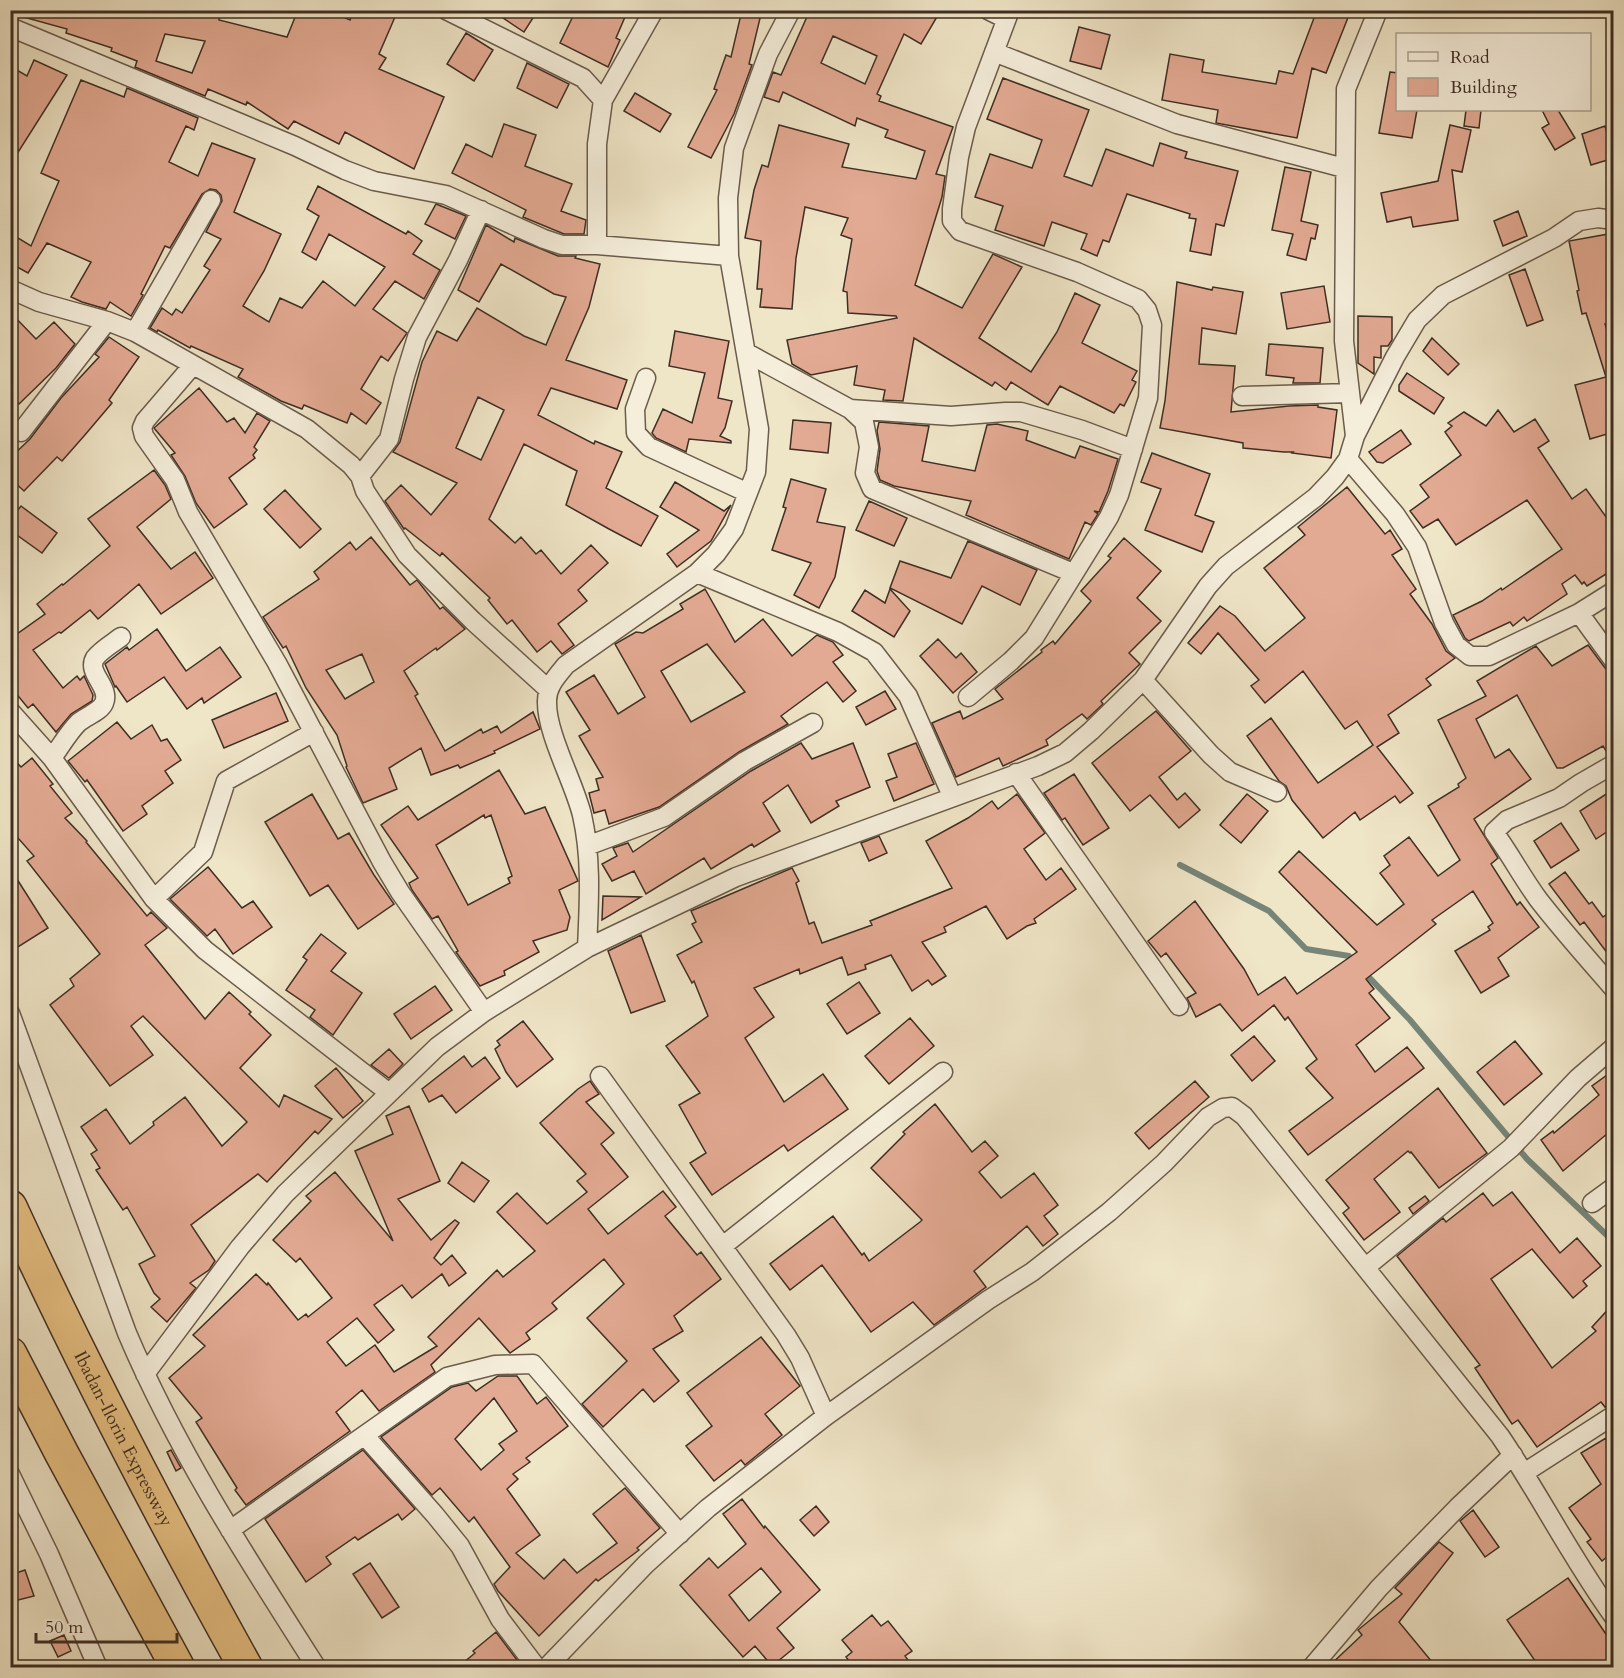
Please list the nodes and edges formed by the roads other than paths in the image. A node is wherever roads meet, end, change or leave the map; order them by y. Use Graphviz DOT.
graph roads {
  1 [pos="446,10"];
  2 [pos="654,10"];
  3 [pos="791,10"];
  4 [pos="988,10"];
  5 [pos="1378,10"];
  6 [pos="1008,15"];
  7 [pos="10,27"];
  8 [pos="994,52"];
  9 [pos="603,100"];
  10 [pos="1344,168"];
  11 [pos="211,200"];
  12 [pos="481,210"];
  13 [pos="1614,220"];
  14 [pos="597,245"];
  15 [pos="729,256"];
  16 [pos="10,289"];
  17 [pos="107,321"];
  18 [pos="135,332"];
  19 [pos="747,353"];
  20 [pos="193,364"];
  21 [pos="646,378"];
  22 [pos="1350,393"];
  23 [pos="1242,396"];
  24 [pos="849,409"];
  25 [pos="21,432"];
  26 [pos="1355,436"];
  27 [pos="1133,449"];
  28 [pos="1348,459"];
  29 [pos="360,476"];
  30 [pos="748,493"];
  31 [pos="697,573"];
  32 [pos="1073,573"];
  33 [pos="1614,591"];
  34 [pos="1579,613"];
  35 [pos="121,637"];
  36 [pos="1614,661"];
  37 [pos="1143,680"];
  38 [pos="549,690"];
  39 [pos="968,697"];
  40 [pos="10,711"];
  41 [pos="813,723"];
  42 [pos="314,732"];
  43 [pos="52,758"];
  44 [pos="1614,764"];
  45 [pos="1016,773"];
  46 [pos="1277,792"];
  47 [pos="952,796"];
  48 [pos="588,846"];
  49 [pos="154,899"];
  50 [pos="587,948"];
  51 [pos="1614,989"];
  52 [pos="1179,1006"];
  53 [pos="484,1012"];
  54 [pos="10,1013"];
  55 [pos="1614,1047"];
  56 [pos="943,1072"];
  57 [pos="600,1076"];
  58 [pos="388,1092"];
  59 [pos="1614,1187"];
  60 [pos="1592,1203"];
  61 [pos="10,1207"];
  62 [pos="724,1245"];
  63 [pos="1366,1267"];
  64 [pos="10,1354"];
  65 [pos="145,1374"];
  66 [pos="1614,1415"];
  67 [pos="826,1416"];
  68 [pos="364,1436"];
  69 [pos="1513,1455"];
  70 [pos="1524,1473"];
  71 [pos="10,1474"];
  72 [pos="230,1530"];
  73 [pos="680,1534"];
  74 [pos="1614,1617"];
  75 [pos="98,1668"];
  76 [pos="178,1668"];
  77 [pos="246,1668"];
  78 [pos="317,1668"];
  79 [pos="537,1668"];
  80 [pos="546,1668"];
  81 [pos="1311,1668"];
  1 -- 9 [label="street"];
  2 -- 9 [label="street"];
  3 -- 15 [label="street"];
  4 -- 6 [label="street"];
  5 -- 10 [label="street"];
  6 -- 8 [label="street"];
  7 -- 12 [label="street"];
  8 -- 10 [label="street"];
  8 -- 27 [label="street"];
  9 -- 14 [label="street"];
  10 -- 22 [label="street"];
  11 -- 18 [label="street"];
  12 -- 14 [label="street"];
  12 -- 29 [label="street"];
  13 -- 26 [label="street"];
  14 -- 15 [label="street"];
  15 -- 19 [label="street"];
  16 -- 17 [label="street"];
  17 -- 18 [label="street"];
  17 -- 25 [label="street"];
  18 -- 20 [label="street"];
  19 -- 24 [label="street"];
  19 -- 30 [label="street"];
  20 -- 29 [label="street"];
  20 -- 42 [label="street"];
  21 -- 30 [label="street"];
  22 -- 23 [label="street"];
  22 -- 26 [label="street"];
  24 -- 27 [label="street"];
  24 -- 32 [label="street"];
  26 -- 28 [label="street"];
  27 -- 32 [label="street"];
  28 -- 34 [label="street"];
  28 -- 37 [label="street"];
  29 -- 38 [label="street"];
  30 -- 31 [label="street"];
  31 -- 38 [label="street"];
  31 -- 47 [label="street"];
  32 -- 39 [label="street"];
  33 -- 34 [label="street"];
  34 -- 36 [label="street"];
  35 -- 43 [label="street"];
  37 -- 45 [label="street"];
  37 -- 46 [label="street"];
  38 -- 48 [label="street"];
  40 -- 43 [label="street"];
  41 -- 48 [label="street"];
  42 -- 49 [label="street"];
  42 -- 53 [label="street"];
  43 -- 49 [label="street"];
  44 -- 51 [label="street"];
  45 -- 47 [label="street"];
  45 -- 52 [label="street"];
  47 -- 50 [label="street"];
  48 -- 50 [label="street"];
  49 -- 58 [label="street"];
  50 -- 53 [label="street"];
  53 -- 58 [label="street"];
  54 -- 65 [label="street"];
  55 -- 63 [label="street"];
  56 -- 62 [label="street"];
  57 -- 62 [label="street"];
  58 -- 65 [label="street"];
  59 -- 60 [label="street"];
  61 -- 77 [label="highway, Ibadan-Ilorin Expressway"];
  62 -- 67 [label="street"];
  63 -- 67 [label="street"];
  63 -- 69 [label="street"];
  64 -- 76 [label="highway"];
  65 -- 72 [label="street"];
  66 -- 70 [label="street"];
  67 -- 73 [label="street"];
  68 -- 72 [label="street"];
  68 -- 73 [label="street"];
  68 -- 79 [label="street"];
  69 -- 70 [label="street"];
  69 -- 81 [label="street"];
  70 -- 74 [label="street"];
  71 -- 75 [label="street"];
  72 -- 78 [label="street"];
  73 -- 80 [label="street"];
}
